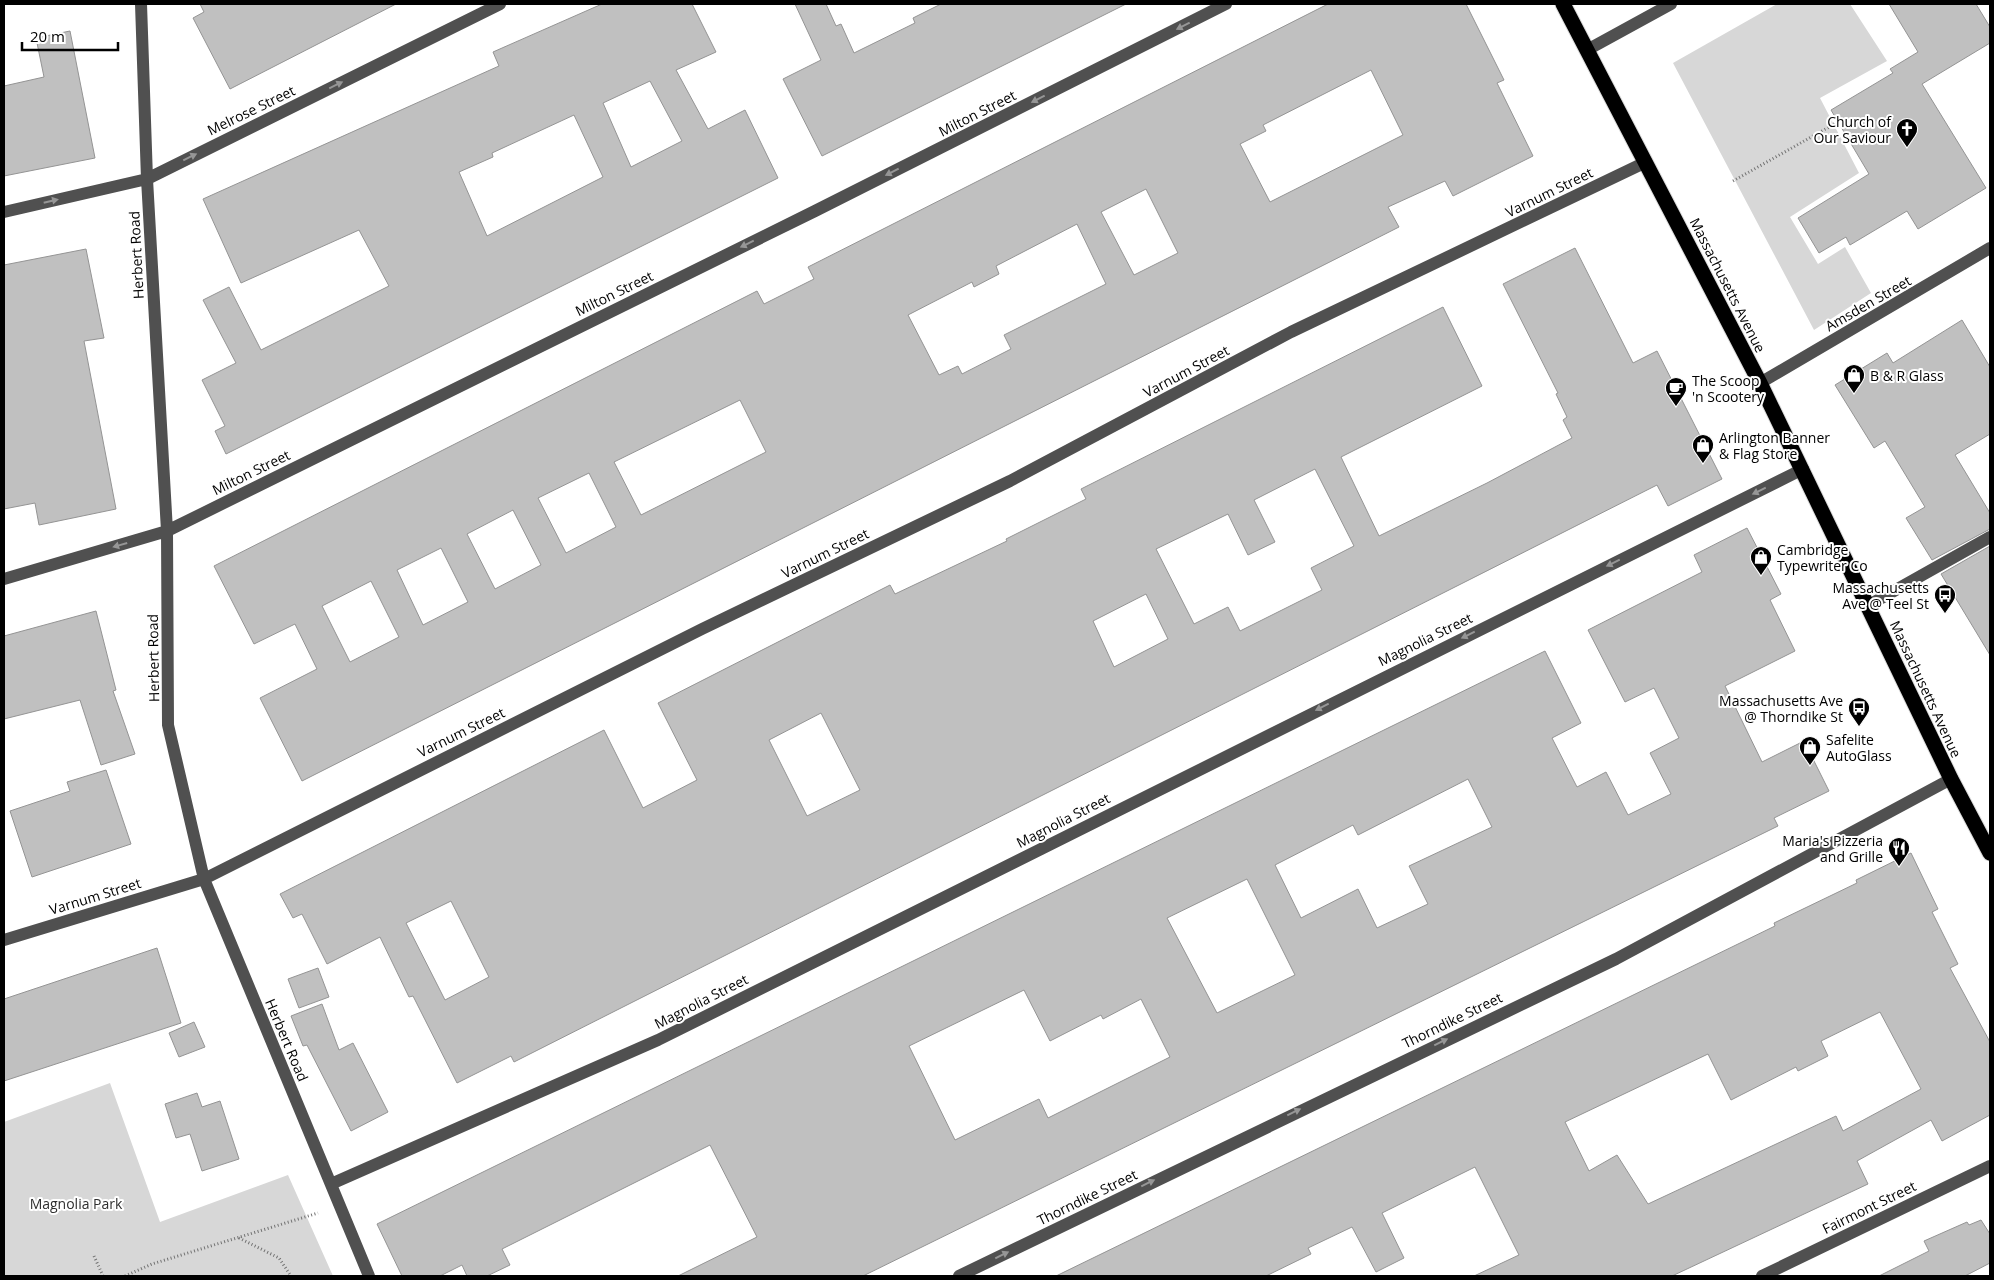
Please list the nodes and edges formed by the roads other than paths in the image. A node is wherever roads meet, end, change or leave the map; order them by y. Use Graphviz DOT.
graph roads {
  1 [pos="141,4"];
  2 [pos="500,4"];
  3 [pos="1226,4"];
  4 [pos="1563,4"];
  5 [pos="1671,4"];
  6 [pos="1588,50"];
  7 [pos="1646,162"];
  8 [pos="147,179"];
  9 [pos="4,212"];
  10 [pos="1990,248"];
  11 [pos="1760,383"];
  12 [pos="1803,469"];
  13 [pos="166,531"];
  14 [pos="1990,536"];
  15 [pos="4,579"];
  16 [pos="1869,605"];
  17 [pos="1951,779"];
  18 [pos="1990,852"];
  19 [pos="204,879"];
  20 [pos="4,940"];
  21 [pos="1990,1166"];
  22 [pos="331,1184"];
  23 [pos="369,1276"];
  24 [pos="959,1276"];
  25 [pos="1762,1276"];
  1 -- 8 [label="street, Herbert Road"];
  8 -- 2 [label="street, Melrose Street, one-way"];
  3 -- 13 [label="street, Milton Street, one-way"];
  4 -- 6 [label="highway, Massachusetts Avenue"];
  5 -- 6 [label="street"];
  6 -- 7 [label="highway, Massachusetts Avenue"];
  7 -- 11 [label="highway, Massachusetts Avenue"];
  7 -- 19 [label="street, Varnum Street"];
  9 -- 8 [label="street, Melrose Street, one-way"];
  8 -- 13 [label="street, Herbert Road"];
  10 -- 11 [label="street, Amsden Street"];
  11 -- 12 [label="highway, Massachusetts Avenue"];
  12 -- 16 [label="highway, Massachusetts Avenue"];
  12 -- 22 [label="street, Magnolia Street, one-way"];
  13 -- 15 [label="street, Milton Street, one-way"];
  13 -- 19 [label="street, Herbert Road"];
  14 -- 16 [label="street"];
  16 -- 17 [label="highway, Massachusetts Avenue"];
  17 -- 18 [label="highway, Massachusetts Avenue"];
  24 -- 17 [label="street, Thorndike Street, one-way"];
  19 -- 20 [label="street, Varnum Street"];
  19 -- 22 [label="street, Herbert Road"];
  21 -- 25 [label="street, Fairmont Street"];
  22 -- 23 [label="street, Herbert Road"];
}
